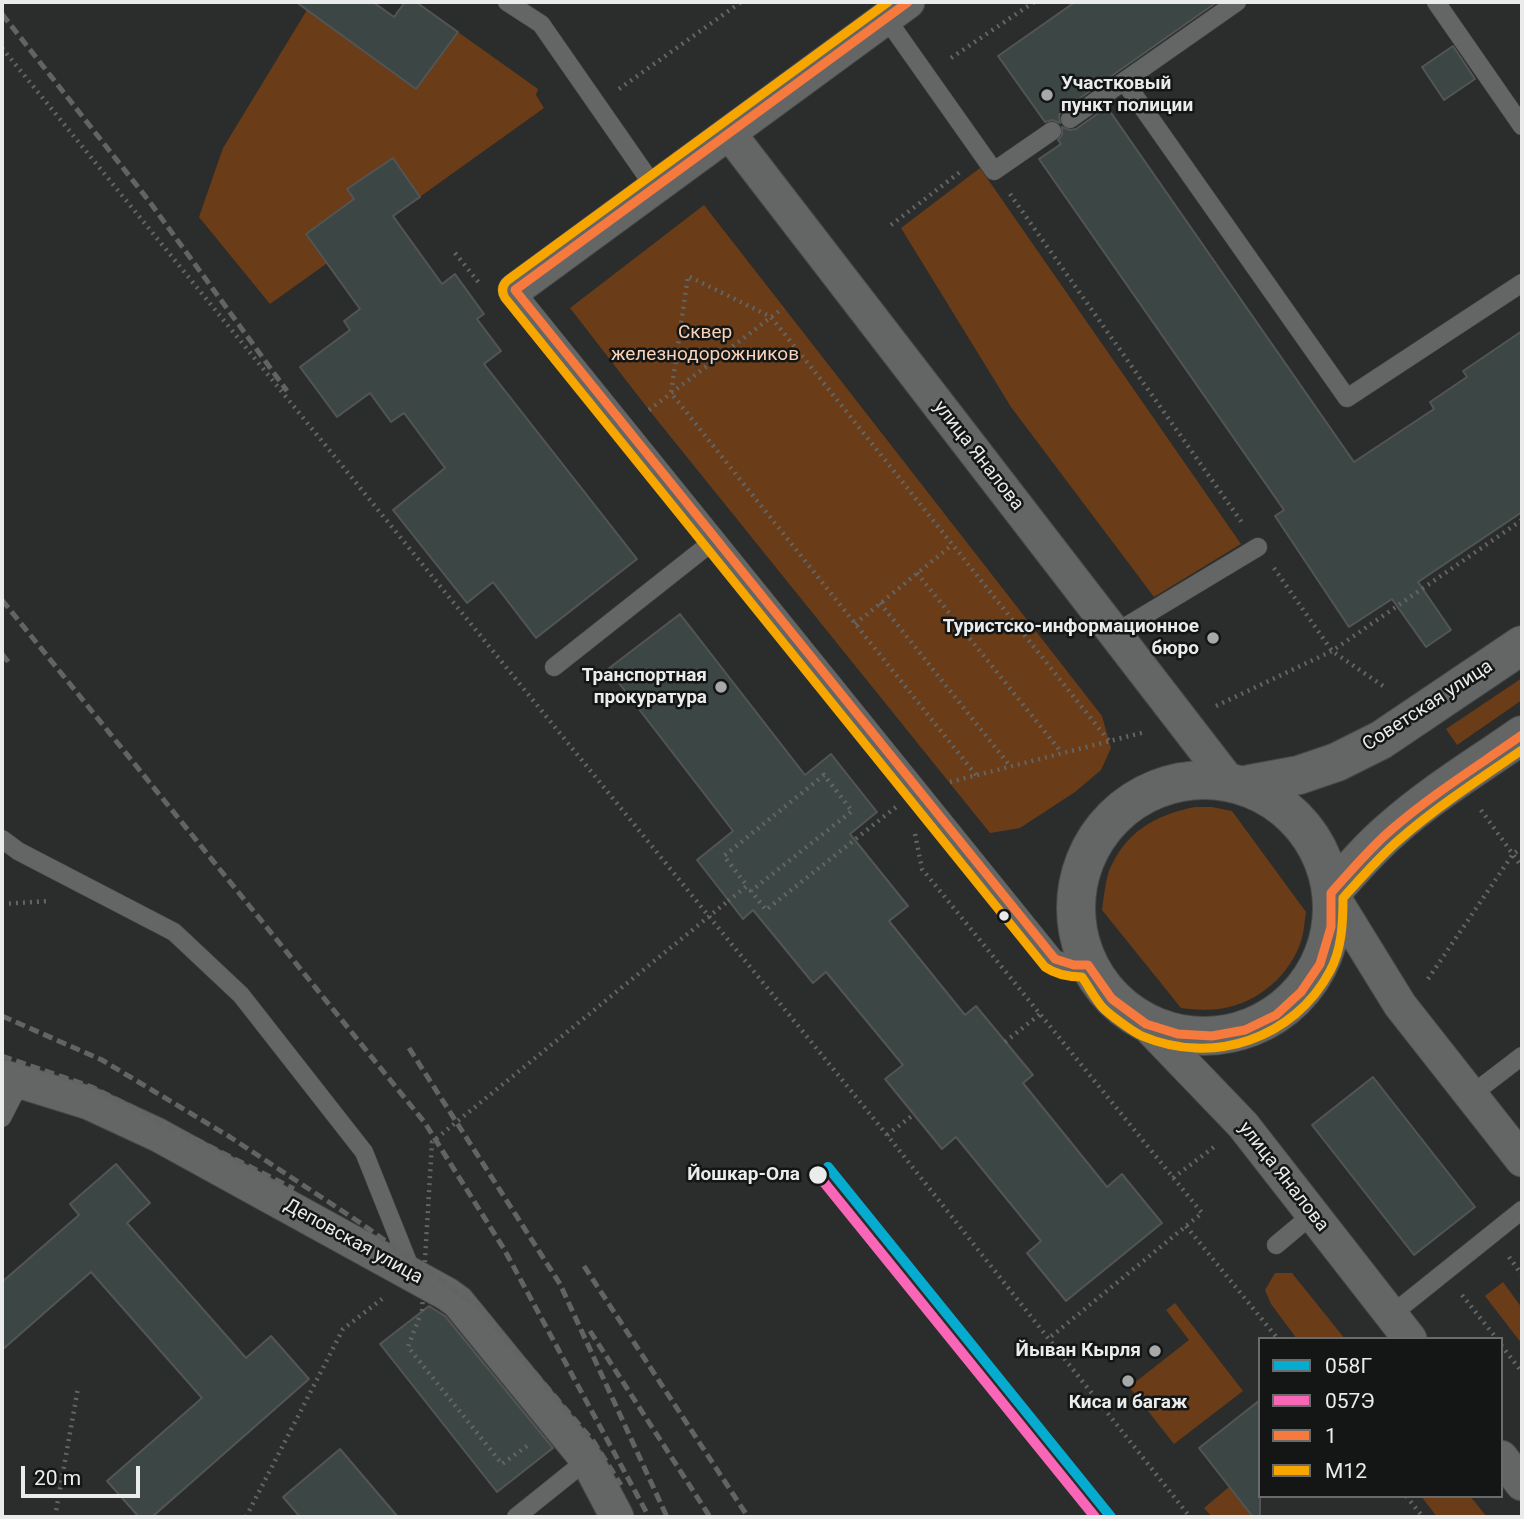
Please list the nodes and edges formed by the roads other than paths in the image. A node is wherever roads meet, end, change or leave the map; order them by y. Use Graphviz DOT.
graph roads {
  1 [pos="508,2"];
  2 [pos="1237,2"];
  3 [pos="1436,2"];
  4 [pos="897,10"];
  5 [pos="1124,81"];
  6 [pos="1070,118"];
  7 [pos="1522,125"];
  8 [pos="1052,131"];
  9 [pos="729,133"];
  10 [pos="655,188"];
  11 [pos="1522,283"];
  12 [pos="515,290"];
  13 [pos="716,539"];
  14 [pos="1258,547"];
  15 [pos="1115,633"];
  16 [pos="1522,645"];
  17 [pos="554,667"];
  18 [pos="1522,735"];
  19 [pos="1238,781"];
  20 [pos="2,839"];
  21 [pos="1331,893"];
  22 [pos="1088,965"];
  23 [pos="1146,1024"];
  24 [pos="1522,1056"];
  25 [pos="11,1079"];
  26 [pos="1471,1095"];
  27 [pos="2,1118"];
  28 [pos="1522,1160"];
  29 [pos="1522,1210"];
  30 [pos="1313,1214"];
  31 [pos="1276,1245"];
  32 [pos="413,1275"];
  33 [pos="1400,1327"];
  34 [pos="587,1460"];
  35 [pos="1503,1460"];
  36 [pos="1522,1484"];
  37 [pos="516,1517"];
  38 [pos="617,1517"];
  1 -- 10 [label="lane"];
  2 -- 5 [label="lane"];
  3 -- 7 [label="lane"];
  4 -- 8 [label="lane"];
  4 -- 9 [label="street"];
  5 -- 6 [label="lane"];
  5 -- 11 [label="lane"];
  9 -- 10 [label="street"];
  9 -- 15 [label="street, улица Яналова"];
  10 -- 12 [label="street"];
  12 -- 13 [label="lane"];
  13 -- 17 [label="lane"];
  13 -- 22 [label="lane"];
  14 -- 15 [label="lane"];
  15 -- 19 [label="street, улица Яналова"];
  16 -- 19 [label="main road, Советская улица"];
  18 -- 21 [label="main road"];
  19 -- 21 [label="main road, Советская улица"];
  19 -- 22 [label="main road, Советская улица"];
  20 -- 32 [label="lane"];
  21 -- 23 [label="main road, Советская улица"];
  21 -- 26 [label="street"];
  22 -- 23 [label="main road, Советская улица"];
  23 -- 30 [label="street, улица Яналова"];
  24 -- 26 [label="lane"];
  25 -- 27 [label="lane"];
  25 -- 32 [label="street, Деповская улица"];
  26 -- 28 [label="street"];
  29 -- 33 [label="lane"];
  30 -- 31 [label="lane"];
  30 -- 33 [label="street, улица Яналова"];
  32 -- 34 [label="street, Деповская улица"];
  34 -- 37 [label="lane"];
  34 -- 38 [label="street, Деповская улица"];
  35 -- 36 [label="street"];
}
